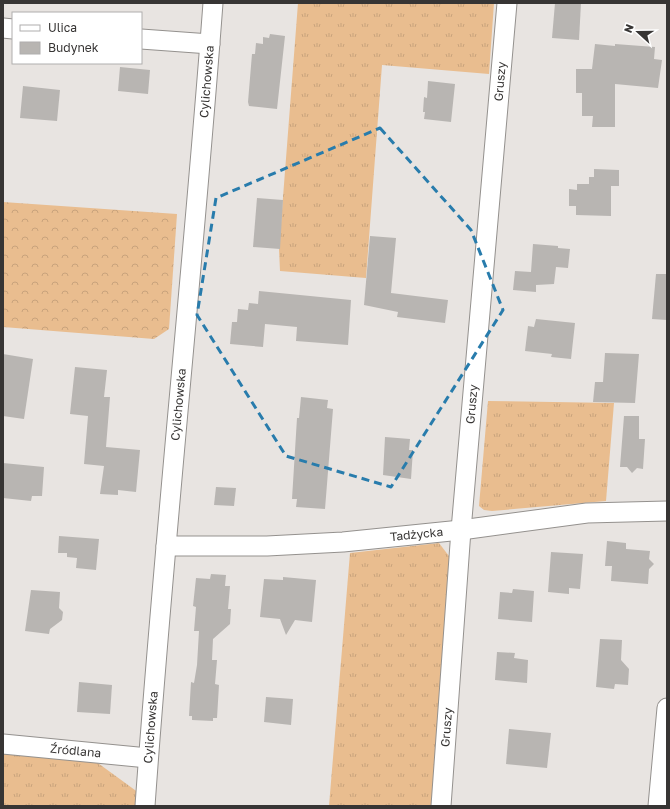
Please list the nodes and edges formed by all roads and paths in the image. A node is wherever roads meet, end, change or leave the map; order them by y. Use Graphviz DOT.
graph roads {
  1 [pos="213,3"];
  2 [pos="507,3"];
  3 [pos="142,39"];
  4 [pos="210,44"];
  5 [pos="667,511"];
  6 [pos="461,530"];
  7 [pos="166,546"];
  8 [pos="667,708"];
  9 [pos="3,744"];
  10 [pos="148,758"];
  11 [pos="145,806"];
  12 [pos="441,806"];
  13 [pos="658,806"];
  1 -- 4 [label="street, Cylichowska"];
  2 -- 6 [label="street, Gruszy"];
  3 -- 4 [label="street"];
  4 -- 7 [label="street, Cylichowska"];
  5 -- 6 [label="street, Tadżycka"];
  6 -- 7 [label="street, Tadżycka"];
  6 -- 12 [label="street, Gruszy"];
  7 -- 10 [label="street, Cylichowska"];
  8 -- 13 [label="street"];
  9 -- 10 [label="street, Źródlana"];
  10 -- 11 [label="street, Cylichowska"];
}
